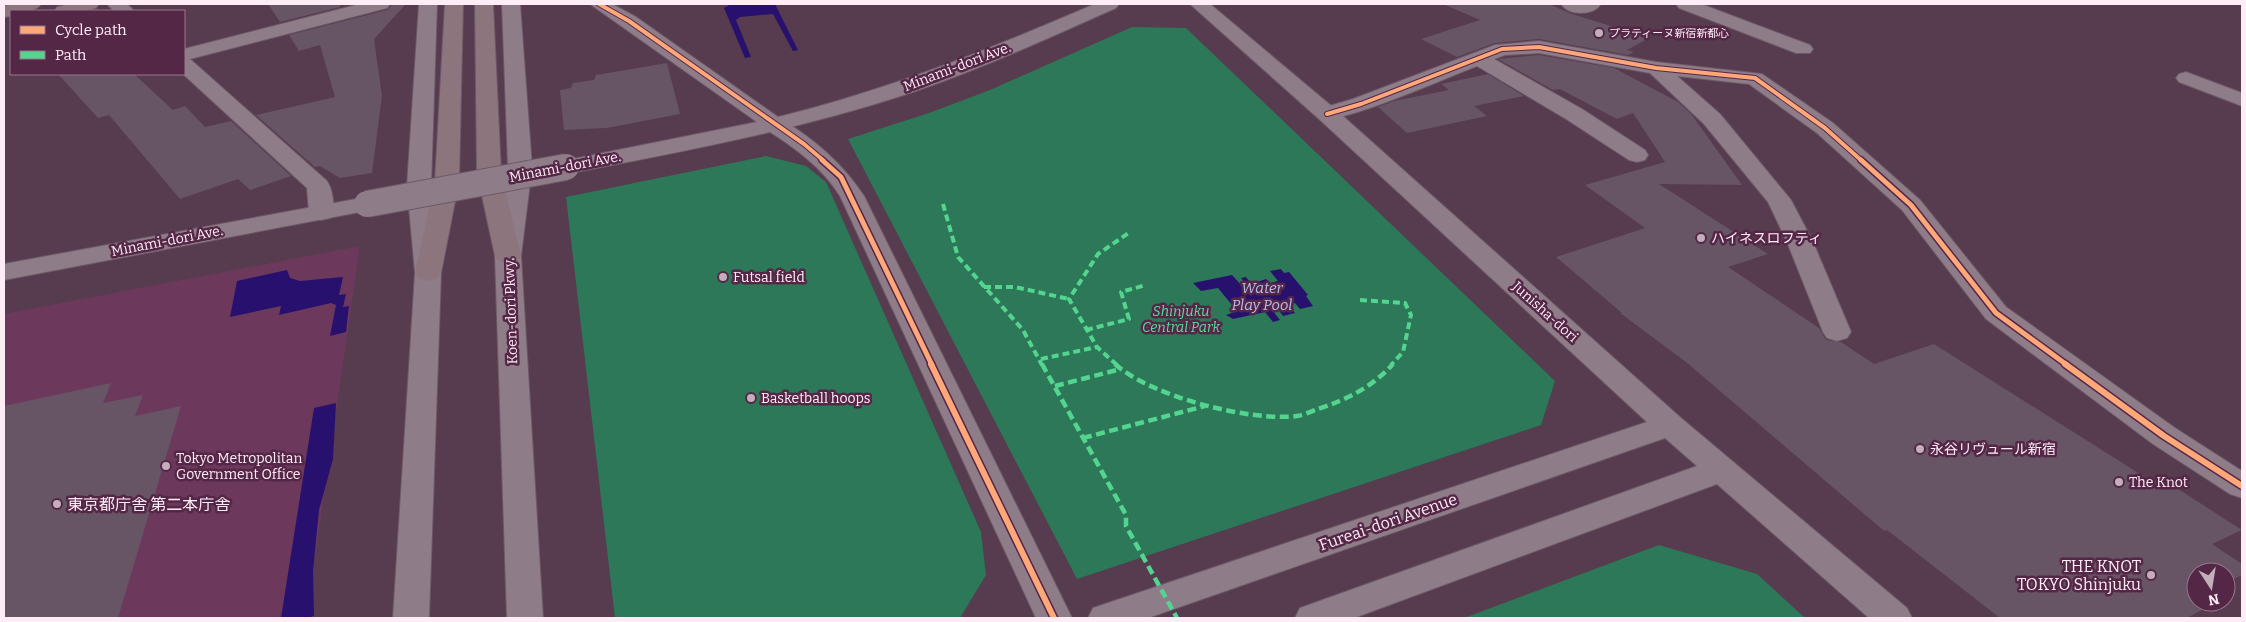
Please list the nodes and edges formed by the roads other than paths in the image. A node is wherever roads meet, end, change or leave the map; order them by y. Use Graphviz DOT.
graph roads {
  1 [pos="32,4"];
  2 [pos="90,4"];
  3 [pos="381,4"];
  4 [pos="428,4"];
  5 [pos="454,4"];
  6 [pos="484,4"];
  7 [pos="511,4"];
  8 [pos="599,4"];
  9 [pos="1110,4"];
  10 [pos="1199,4"];
  11 [pos="1570,4"];
  12 [pos="1592,4"];
  13 [pos="1685,4"];
  14 [pos="11,10"];
  15 [pos="68,10"];
  16 [pos="1803,49"];
  17 [pos="185,55"];
  18 [pos="1479,58"];
  19 [pos="185,65"];
  20 [pos="1656,68"];
  21 [pos="2186,78"];
  22 [pos="2242,100"];
  23 [pos="1327,114"];
  24 [pos="775,125"];
  25 [pos="1637,155"];
  26 [pos="321,212"];
  27 [pos="508,256"];
  28 [pos="4,272"];
  29 [pos="428,273"];
  30 [pos="1837,332"];
  31 [pos="1670,425"];
  32 [pos="1721,470"];
  33 [pos="2242,486"];
  34 [pos="412,618"];
  35 [pos="525,618"];
  36 [pos="1054,618"];
  37 [pos="1106,618"];
  38 [pos="1313,618"];
  39 [pos="1894,618"];
  1 -- 14 [label="highway"];
  2 -- 15 [label="highway"];
  3 -- 17 [label="main road"];
  4 -- 29 [label="main road"];
  5 -- 29 [label="highway"];
  6 -- 27 [label="highway"];
  7 -- 27 [label="main road, Koen-dori Pkwy."];
  8 -- 24 [label="main road"];
  9 -- 24 [label="main road, Minami-dori Ave."];
  10 -- 23 [label="main road, Junisha-dori"];
  11 -- 12 [label="main road"];
  13 -- 16 [label="main road"];
  18 -- 20 [label="main road"];
  18 -- 23 [label="main road"];
  18 -- 25 [label="main road"];
  19 -- 26 [label="main road"];
  20 -- 30 [label="main road"];
  20 -- 33 [label="main road"];
  21 -- 22 [label="main road"];
  23 -- 31 [label="main road, Junisha-dori"];
  24 -- 26 [label="main road, Minami-dori Ave., bridge"];
  24 -- 36 [label="main road"];
  26 -- 28 [label="main road, Minami-dori Ave."];
  27 -- 35 [label="main road, Koen-dori Pkwy."];
  29 -- 34 [label="main road"];
  31 -- 32 [label="main road, Junisha-dori"];
  31 -- 37 [label="main road, Fureai-dori Avenue"];
  32 -- 38 [label="main road"];
  32 -- 39 [label="main road, Junisha-dori"];
}
